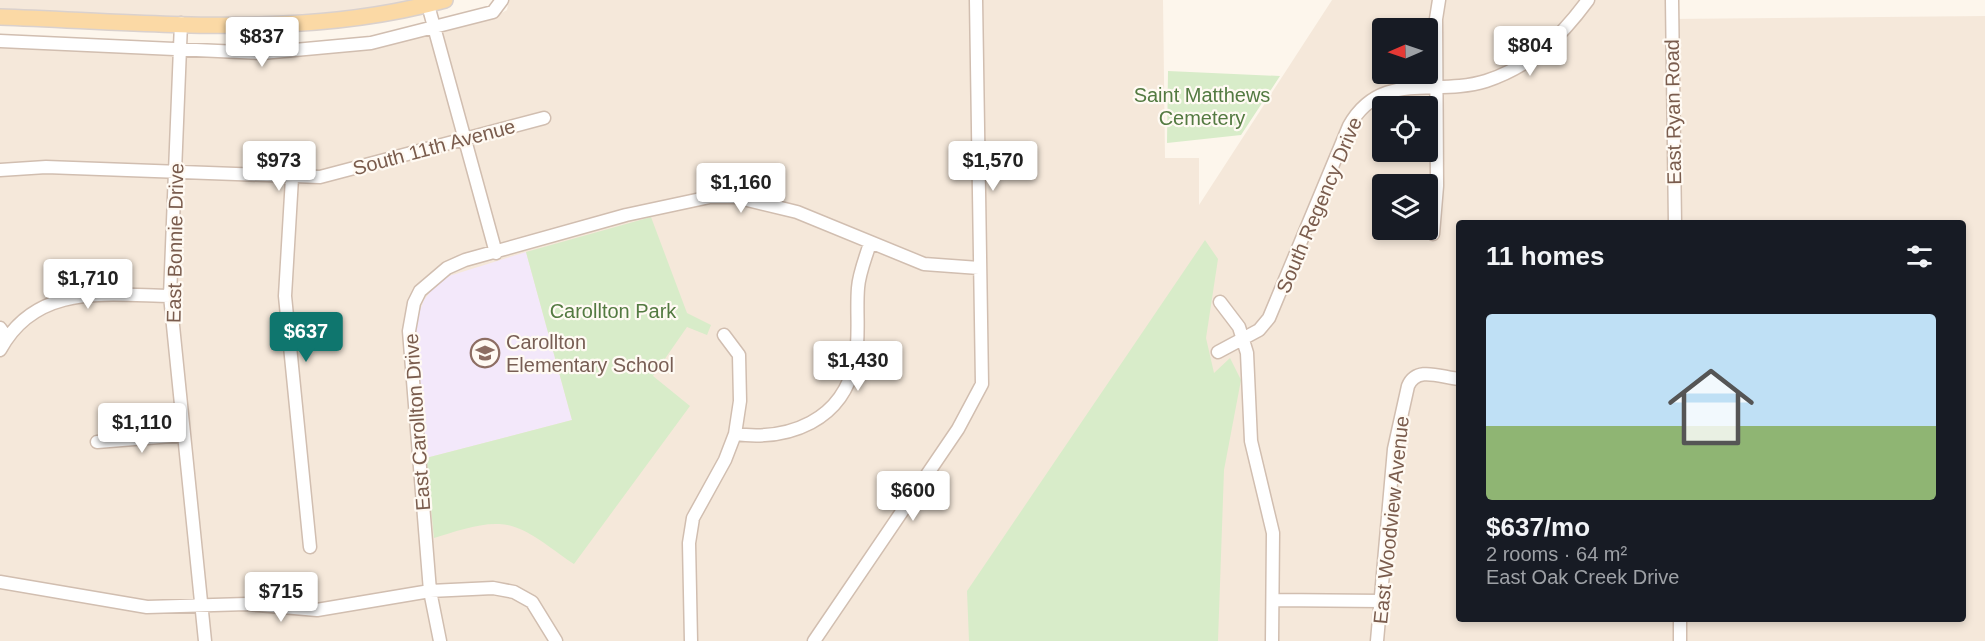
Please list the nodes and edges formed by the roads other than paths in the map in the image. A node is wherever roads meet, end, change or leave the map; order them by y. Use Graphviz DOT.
graph roads {
  1 [pos="445,0"];
  2 [pos="502,0"];
  3 [pos="976,0"];
  4 [pos="1439,0"];
  5 [pos="1588,0"];
  6 [pos="1672,0"];
  7 [pos="428,5"];
  8 [pos="0,17"];
  9 [pos="181,23"];
  10 [pos="434,26"];
  11 [pos="0,41"];
  12 [pos="182,49"];
  13 [pos="1436,87"];
  14 [pos="544,118"];
  15 [pos="465,139"];
  16 [pos="0,170"];
  17 [pos="176,173"];
  18 [pos="1437,174"];
  19 [pos="292,178"];
  20 [pos="1675,220"];
  21 [pos="870,243"];
  22 [pos="496,253"];
  23 [pos="979,268"];
  24 [pos="170,296"];
  25 [pos="1220,302"];
  26 [pos="3,333"];
  27 [pos="724,335"];
  28 [pos="1243,340"];
  29 [pos="0,350"];
  30 [pos="1218,352"];
  31 [pos="1456,378"];
  32 [pos="735,434"];
  33 [pos="184,435"];
  34 [pos="97,442"];
  35 [pos="310,547"];
  36 [pos="0,582"];
  37 [pos="430,591"];
  38 [pos="1274,600"];
  39 [pos="1382,601"];
  40 [pos="202,606"];
  41 [pos="1680,622"];
  42 [pos="205,641"];
  43 [pos="440,641"];
  44 [pos="556,641"];
  45 [pos="691,641"];
  46 [pos="814,641"];
  47 [pos="1272,641"];
  48 [pos="1377,641"];
  49 [pos="1680,641"];
  1 -- 7 [label="main road"];
  2 -- 10 [label="street"];
  3 -- 23 [label="street"];
  4 -- 13 [label="street"];
  5 -- 13 [label="street, South Regency Drive"];
  6 -- 20 [label="street, East Ryan Road"];
  7 -- 9 [label="main road"];
  7 -- 10 [label="street"];
  8 -- 9 [label="main road"];
  9 -- 12 [label="street, East Bonnie Drive"];
  10 -- 12 [label="street"];
  10 -- 15 [label="street"];
  11 -- 12 [label="street"];
  12 -- 17 [label="street, East Bonnie Drive"];
  13 -- 18 [label="street"];
  13 -- 28 [label="street, South Regency Drive"];
  14 -- 15 [label="street, South 11th Avenue"];
  15 -- 19 [label="street, South 11th Avenue"];
  15 -- 22 [label="street"];
  16 -- 17 [label="street, South 11th Avenue"];
  17 -- 19 [label="street, South 11th Avenue"];
  17 -- 24 [label="street, East Bonnie Drive"];
  19 -- 35 [label="street"];
  21 -- 22 [label="street, East Carollton Drive"];
  21 -- 23 [label="street, East Carollton Drive"];
  21 -- 32 [label="street"];
  22 -- 37 [label="street, East Carollton Drive"];
  23 -- 46 [label="street"];
  24 -- 26 [label="street"];
  24 -- 33 [label="street, East Bonnie Drive"];
  25 -- 28 [label="street"];
  26 -- 29 [label="street"];
  27 -- 32 [label="street"];
  28 -- 30 [label="street, South Regency Drive"];
  28 -- 38 [label="street"];
  31 -- 39 [label="street, East Woodview Avenue"];
  32 -- 45 [label="street"];
  33 -- 34 [label="street"];
  33 -- 40 [label="street, East Bonnie Drive"];
  36 -- 40 [label="street"];
  37 -- 40 [label="street"];
  37 -- 43 [label="street, East Carollton Drive"];
  37 -- 44 [label="street"];
  38 -- 39 [label="street"];
  38 -- 47 [label="street"];
  39 -- 48 [label="street, East Woodview Avenue"];
  40 -- 42 [label="street, East Bonnie Drive"];
  41 -- 49 [label="street"];
}
